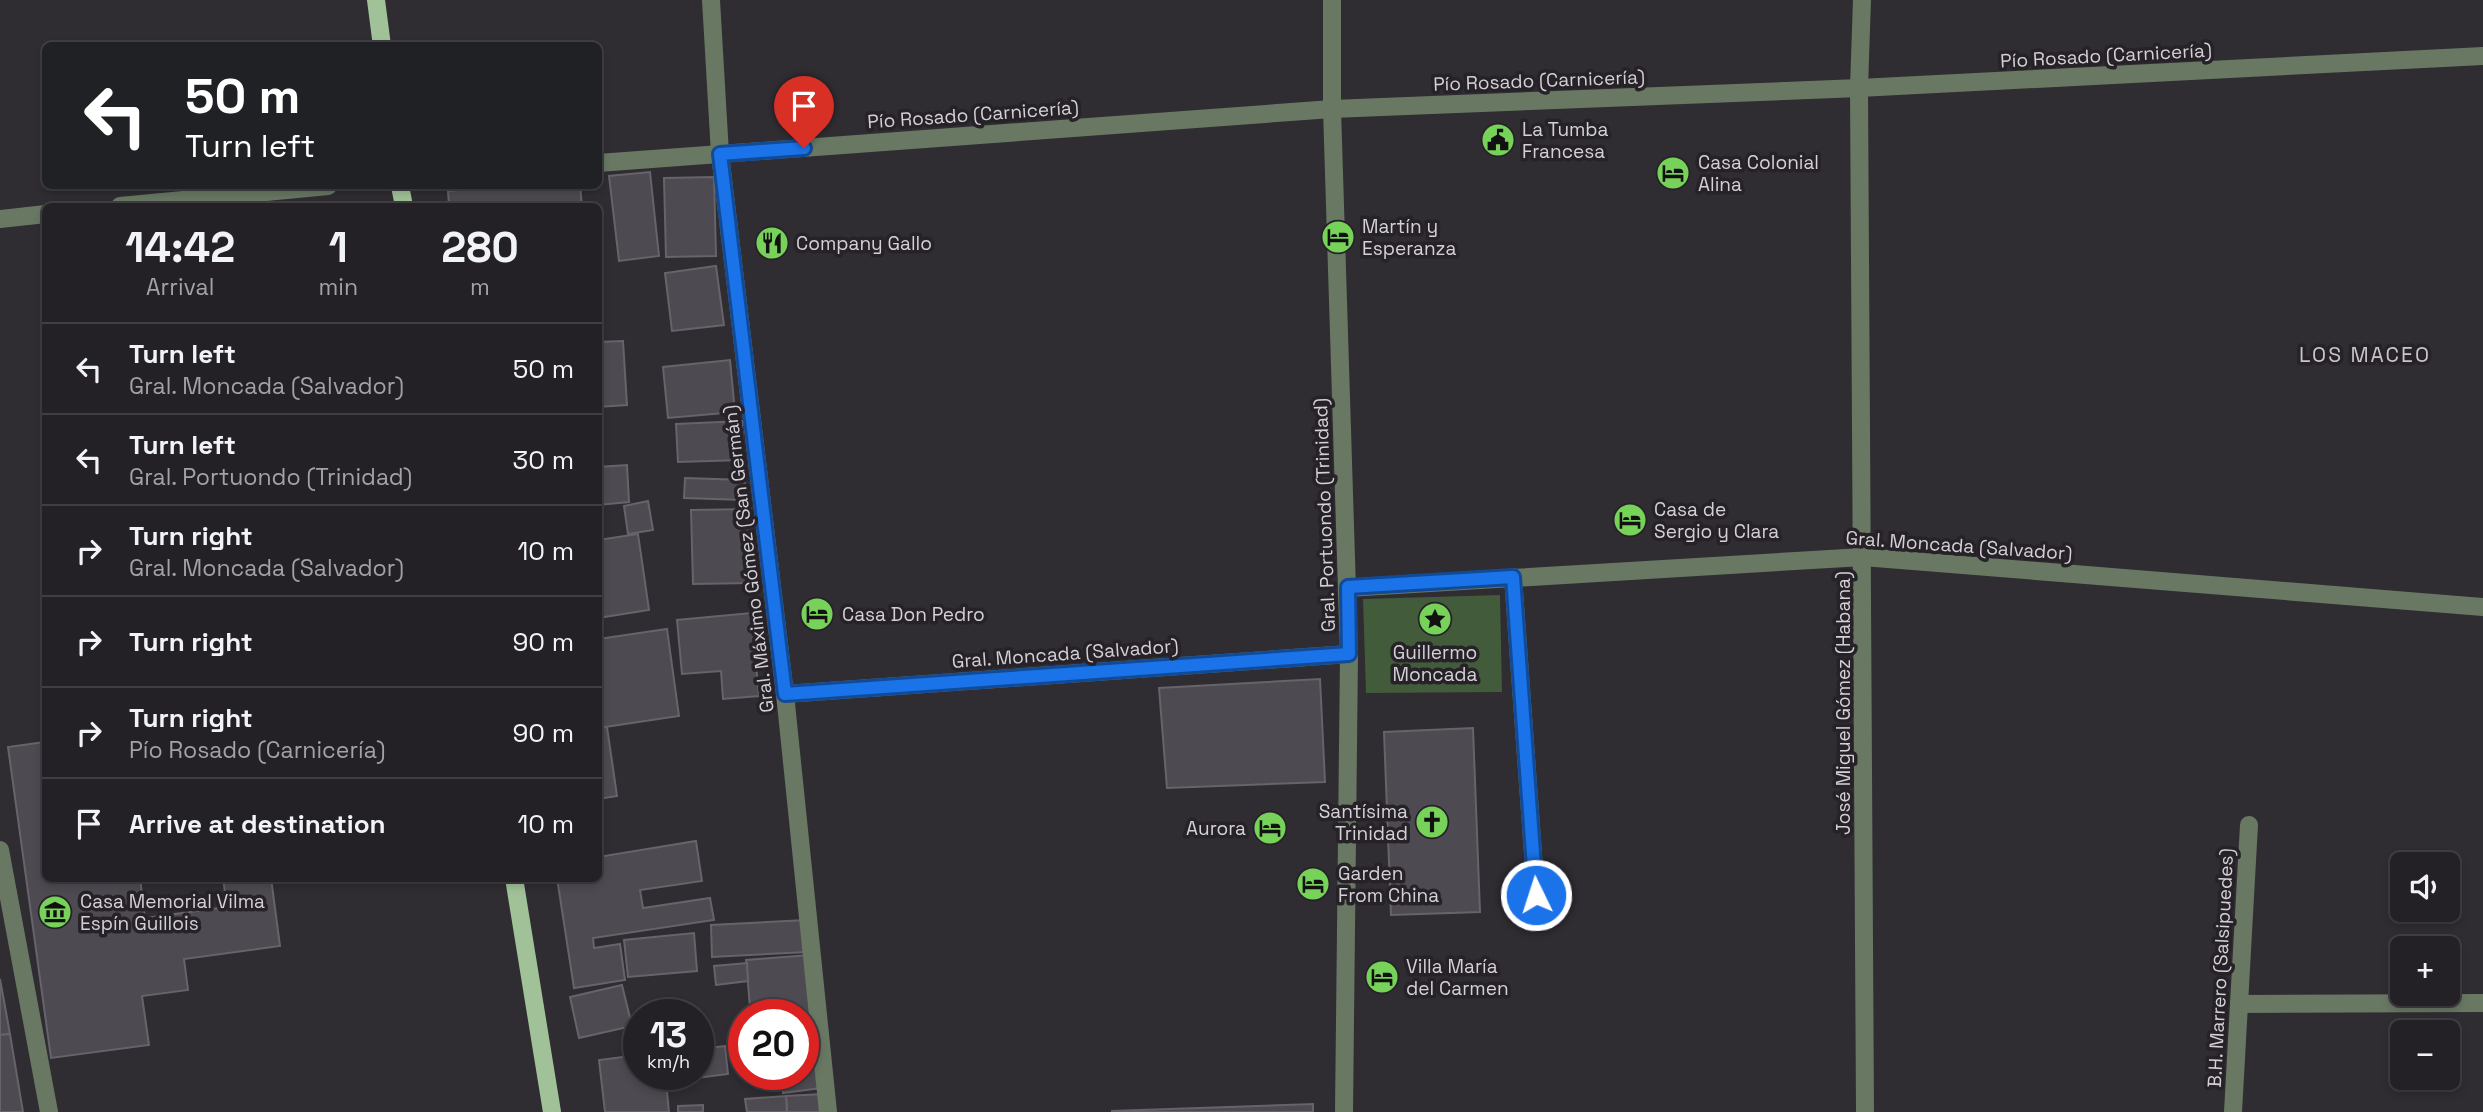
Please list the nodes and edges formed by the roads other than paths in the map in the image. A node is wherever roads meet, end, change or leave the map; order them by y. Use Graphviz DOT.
graph roads {
  1 [pos="376,0"];
  2 [pos="711,0"];
  3 [pos="1332,0"];
  4 [pos="1862,0"];
  5 [pos="381,42"];
  6 [pos="2483,57"];
  7 [pos="1860,88"];
  8 [pos="1332,109"];
  9 [pos="720,154"];
  10 [pos="602,163"];
  11 [pos="297,189"];
  12 [pos="151,203"];
  13 [pos="42,214"];
  14 [pos="0,219"];
  15 [pos="1863,556"];
  16 [pos="1513,577"];
  17 [pos="1348,587"];
  18 [pos="2483,607"];
  19 [pos="1349,654"];
  20 [pos="785,694"];
  21 [pos="2249,825"];
  22 [pos="0,850"];
  23 [pos="515,882"];
  24 [pos="1536,895"];
  25 [pos="2483,1003"];
  26 [pos="2239,1004"];
  27 [pos="49,1112"];
  28 [pos="552,1112"];
  29 [pos="828,1112"];
  30 [pos="1343,1112"];
  31 [pos="1866,1112"];
  32 [pos="2233,1112"];
  1 -- 5 [label="main road"];
  2 -- 9 [label="street, Gral. Máximo Gómez (San Germán)"];
  3 -- 8 [label="street, Gral. Portuondo (Trinidad)"];
  4 -- 7 [label="street, José Miguel Gómez (Habana)"];
  6 -- 7 [label="street, Pío Rosado (Carnicería)"];
  7 -- 8 [label="street, Pío Rosado (Carnicería)"];
  7 -- 15 [label="street, José Miguel Gómez (Habana)"];
  8 -- 9 [label="street, Pío Rosado (Carnicería)"];
  8 -- 17 [label="street, Gral. Portuondo (Trinidad)"];
  9 -- 10 [label="street, Pío Rosado (Carnicería)"];
  9 -- 20 [label="street, Gral. Máximo Gómez (San Germán)"];
  11 -- 12 [label="street"];
  13 -- 14 [label="street"];
  15 -- 16 [label="street, Gral. Moncada (Salvador)"];
  15 -- 18 [label="street, Gral. Moncada (Salvador)"];
  15 -- 31 [label="street, José Miguel Gómez (Habana)"];
  16 -- 17 [label="street, Gral. Moncada (Salvador)"];
  16 -- 24 [label="street"];
  17 -- 19 [label="street, Gral. Portuondo (Trinidad)"];
  19 -- 20 [label="street, Gral. Moncada (Salvador)"];
  19 -- 30 [label="street, Gral. Portuondo (Trinidad)"];
  20 -- 29 [label="street, Gral. Máximo Gómez (San Germán)"];
  21 -- 26 [label="street, B.H. Marrero (Salsipuedes)"];
  22 -- 27 [label="street"];
  23 -- 28 [label="main road"];
  25 -- 26 [label="street"];
  26 -- 32 [label="street, B.H. Marrero (Salsipuedes)"];
}
